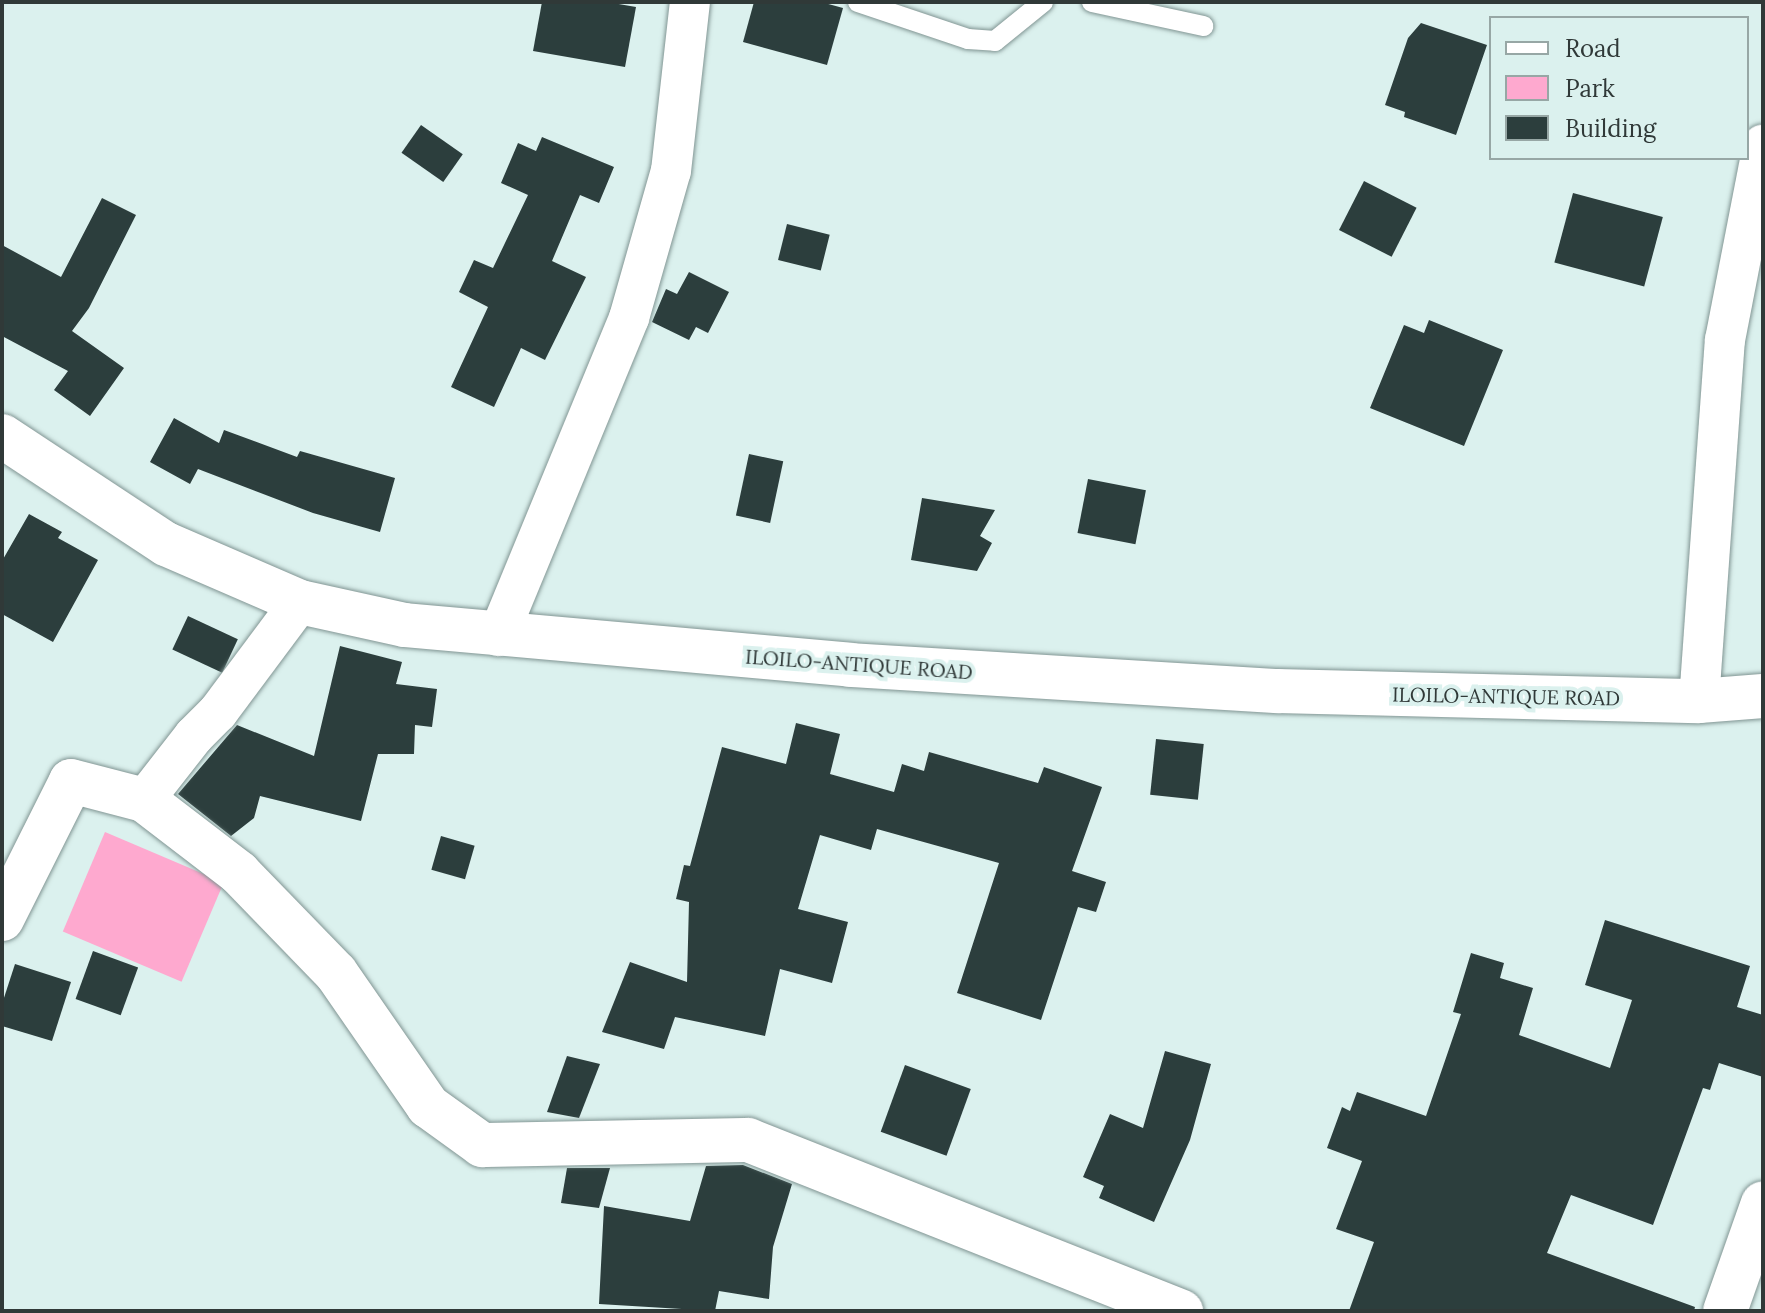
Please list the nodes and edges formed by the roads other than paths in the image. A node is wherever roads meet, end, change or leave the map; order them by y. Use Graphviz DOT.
graph roads {
  1 [pos="690,2"];
  2 [pos="858,2"];
  3 [pos="1043,2"];
  4 [pos="1092,2"];
  5 [pos="1203,26"];
  6 [pos="1763,145"];
  7 [pos="2,436"];
  8 [pos="300,602"];
  9 [pos="498,636"];
  10 [pos="1763,696"];
  11 [pos="1699,701"];
  12 [pos="144,800"];
  13 [pos="2,919"];
  14 [pos="1763,1203"];
  15 [pos="1181,1311"];
  16 [pos="1725,1311"];
  1 -- 9 [label="street"];
  2 -- 3 [label="lane"];
  4 -- 5 [label="lane"];
  6 -- 11 [label="street"];
  7 -- 8 [label="main road, ILOILO-ANTIQUE ROAD"];
  8 -- 9 [label="main road, ILOILO-ANTIQUE ROAD"];
  8 -- 12 [label="street"];
  9 -- 11 [label="main road, ILOILO-ANTIQUE ROAD"];
  10 -- 11 [label="main road, ILOILO-ANTIQUE ROAD"];
  12 -- 13 [label="main road"];
  12 -- 15 [label="main road"];
  14 -- 16 [label="main road"];
}
